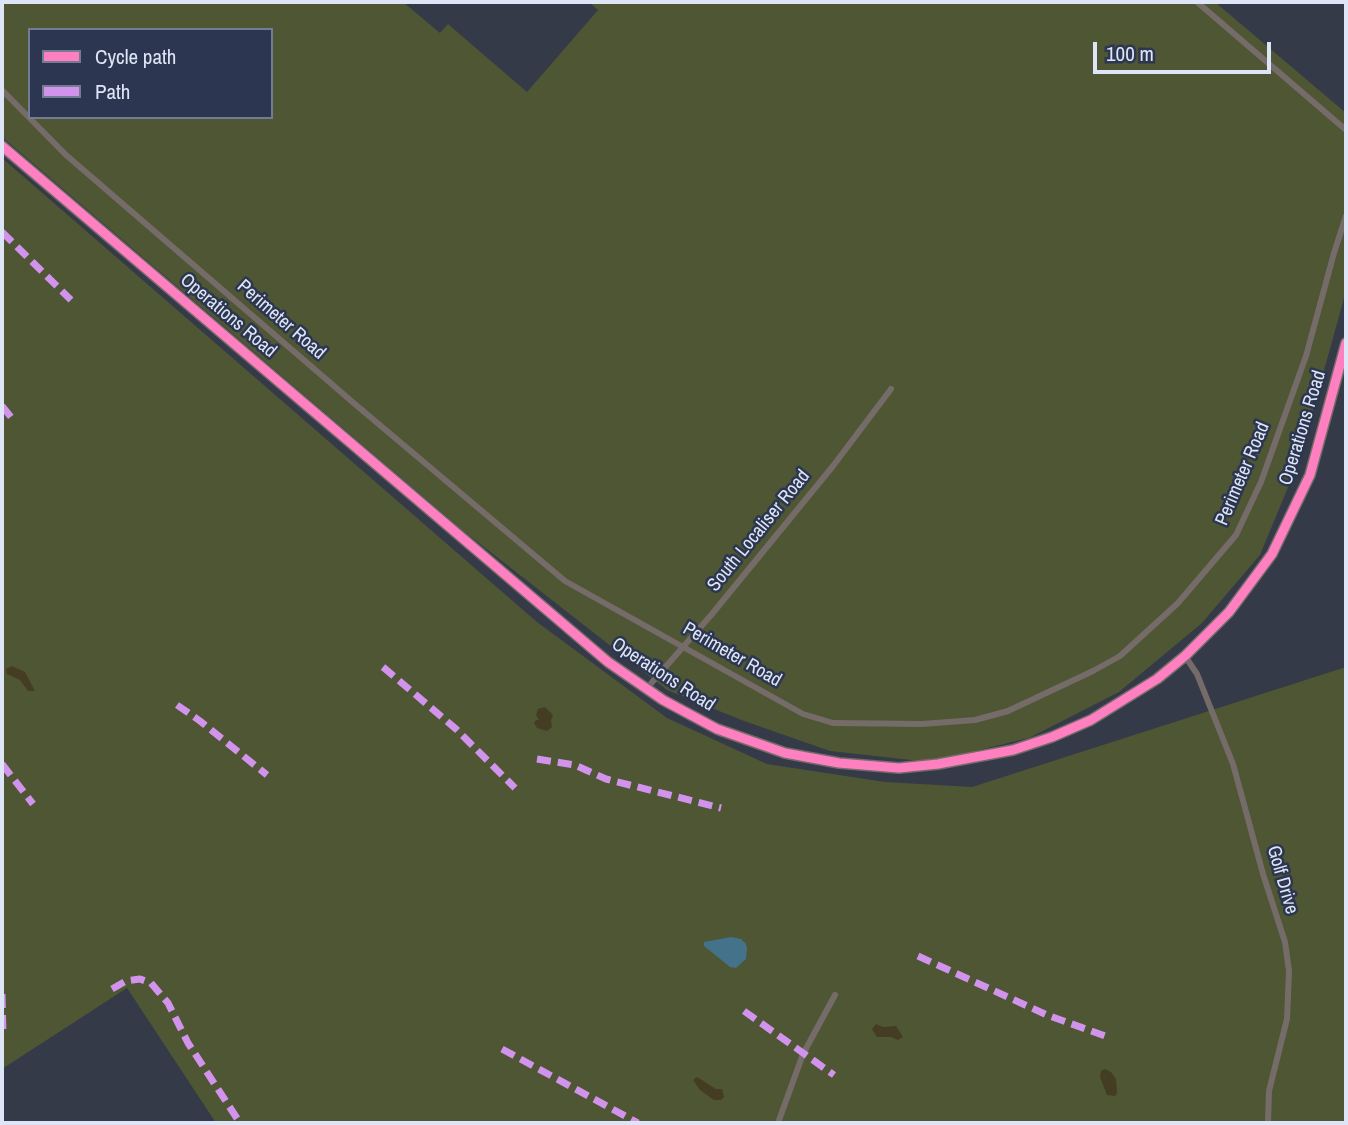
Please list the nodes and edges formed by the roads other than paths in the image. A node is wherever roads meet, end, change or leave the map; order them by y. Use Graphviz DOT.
graph roads {
  1 [pos="1196,2"];
  2 [pos="2,90"];
  3 [pos="28,116"];
  4 [pos="31,119"];
  5 [pos="1346,130"];
  6 [pos="2,146"];
  7 [pos="1346,216"];
  8 [pos="1346,343"];
  9 [pos="891,389"];
  10 [pos="685,646"];
  11 [pos="1185,656"];
  12 [pos="646,689"];
  13 [pos="835,995"];
  14 [pos="778,1123"];
  15 [pos="1268,1123"];
  1 -- 5 [label="lane"];
  2 -- 3 [label="lane, Perimeter Road"];
  4 -- 10 [label="lane, Perimeter Road"];
  6 -- 12 [label="street, Operations Road"];
  7 -- 10 [label="lane, Perimeter Road"];
  8 -- 11 [label="street, Operations Road"];
  9 -- 10 [label="lane, South Localiser Road"];
  10 -- 12 [label="lane, South Localiser Road"];
  11 -- 12 [label="street, Operations Road"];
  11 -- 15 [label="lane, Golf Drive"];
  13 -- 14 [label="lane"];
}
